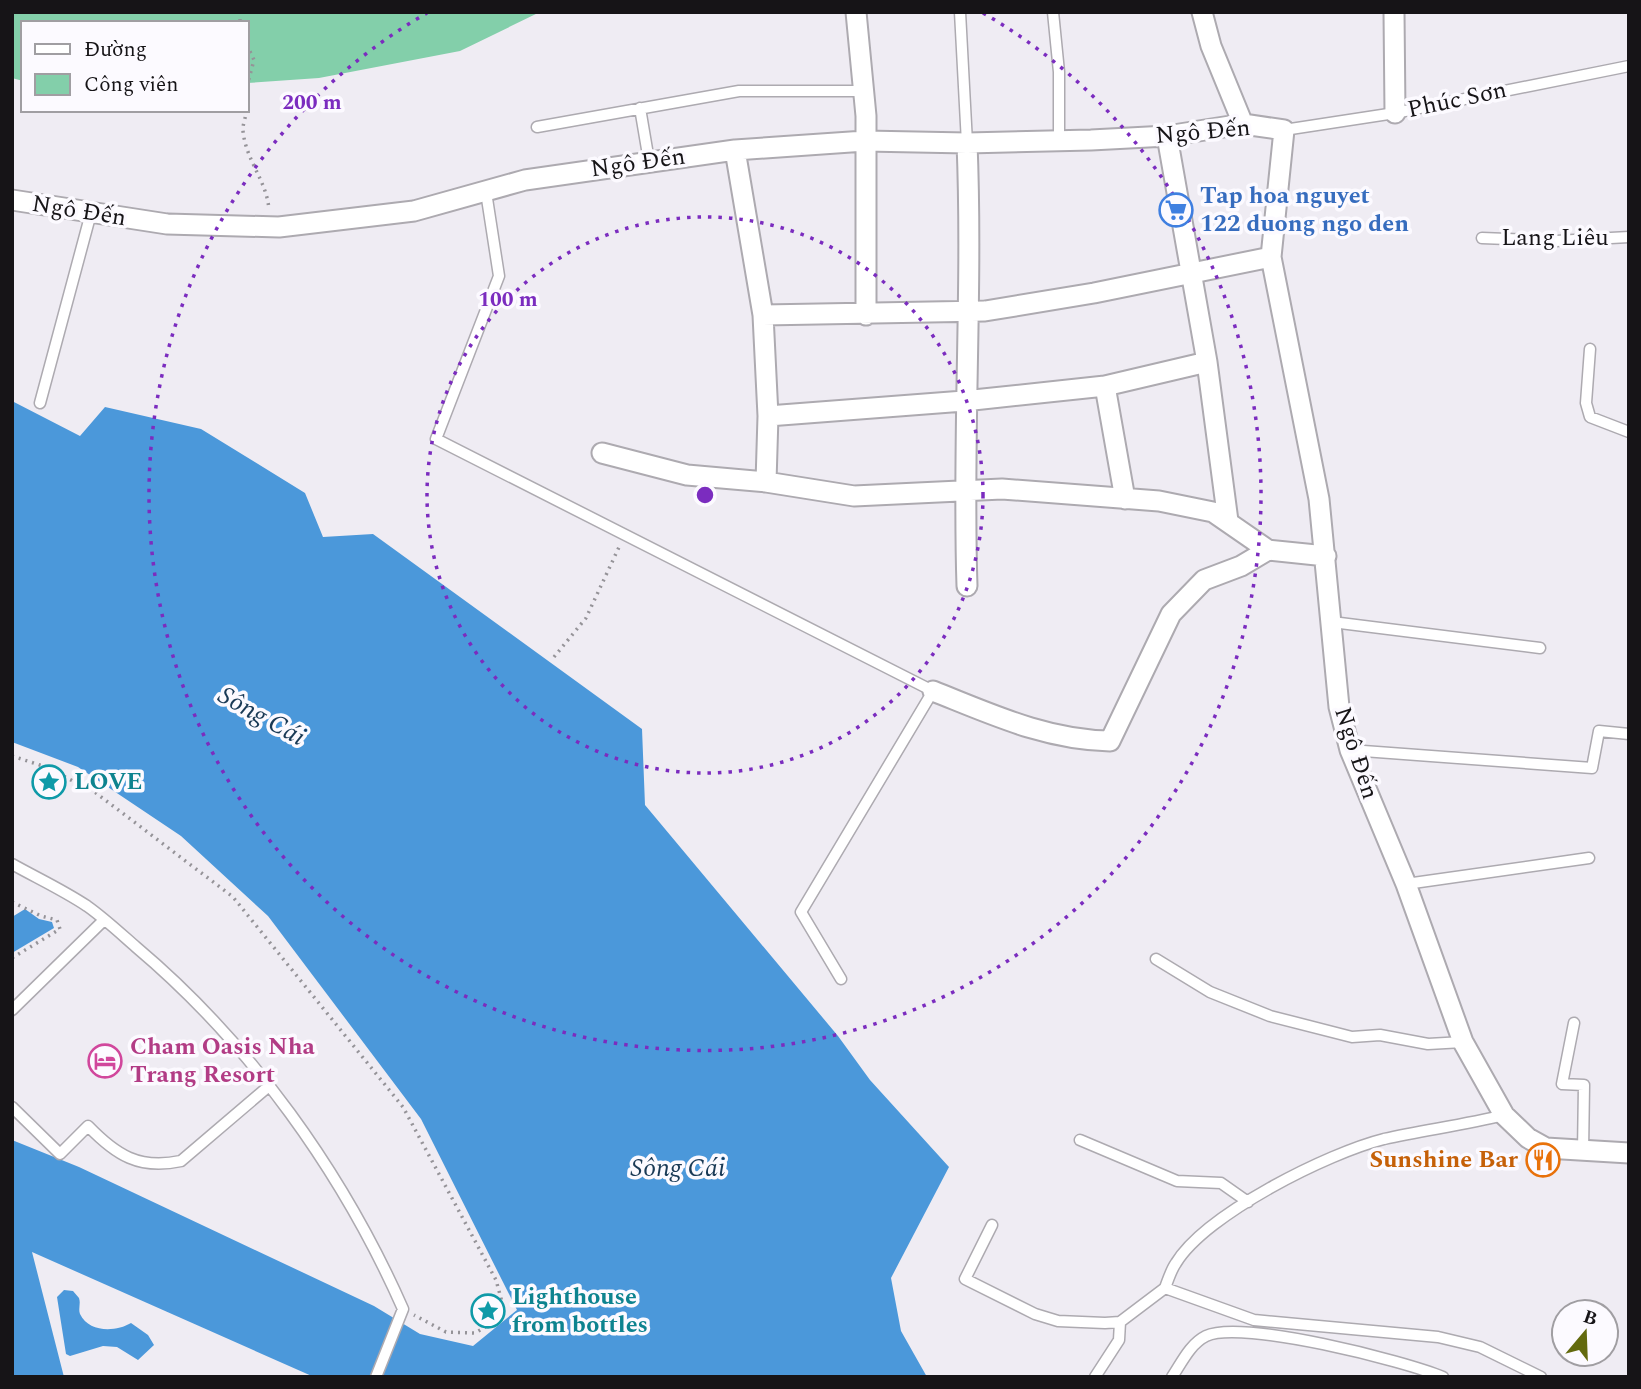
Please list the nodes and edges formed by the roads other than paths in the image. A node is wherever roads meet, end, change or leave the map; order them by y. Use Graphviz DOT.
graph roads {
  1 [pos="856,12"];
  2 [pos="960,12"];
  3 [pos="1053,12"];
  4 [pos="1202,12"];
  5 [pos="1394,12"];
  6 [pos="1629,66"];
  7 [pos="864,91"];
  8 [pos="640,108"];
  9 [pos="1395,113"];
  10 [pos="1243,124"];
  11 [pos="537,127"];
  12 [pos="1284,131"];
  13 [pos="1167,136"];
  14 [pos="864,141"];
  15 [pos="1059,141"];
  16 [pos="967,143"];
  17 [pos="735,150"];
  18 [pos="649,161"];
  19 [pos="486,192"];
  20 [pos="12,200"];
  21 [pos="91,213"];
  22 [pos="1629,237"];
  23 [pos="1482,238"];
  24 [pos="1271,257"];
  25 [pos="1191,272"];
  26 [pos="967,312"];
  27 [pos="763,315"];
  28 [pos="866,315"];
  29 [pos="1590,349"];
  30 [pos="1207,362"];
  31 [pos="1105,386"];
  32 [pos="964,401"];
  33 [pos="40,403"];
  34 [pos="768,416"];
  35 [pos="1629,432"];
  36 [pos="602,453"];
  37 [pos="766,482"];
  38 [pos="964,490"];
  39 [pos="1125,499"];
  40 [pos="1228,521"];
  41 [pos="1268,550"];
  42 [pos="1326,556"];
  43 [pos="967,586"];
  44 [pos="1332,622"];
  45 [pos="1540,649"];
  46 [pos="933,691"];
  47 [pos="1629,734"];
  48 [pos="1350,750"];
  49 [pos="1589,858"];
  50 [pos="12,864"];
  51 [pos="1406,884"];
  52 [pos="104,920"];
  53 [pos="1156,959"];
  54 [pos="841,979"];
  55 [pos="12,1010"];
  56 [pos="1574,1023"];
  57 [pos="1463,1042"];
  58 [pos="269,1086"];
  59 [pos="12,1107"];
  60 [pos="1504,1115"];
  61 [pos="1080,1140"];
  62 [pos="1583,1153"];
  63 [pos="1629,1153"];
  64 [pos="1248,1202"];
  65 [pos="992,1225"];
  66 [pos="1165,1288"];
  67 [pos="1120,1322"];
  68 [pos="376,1377"];
  69 [pos="1095,1377"];
  70 [pos="1172,1377"];
  71 [pos="1443,1377"];
  72 [pos="1541,1377"];
  1 -- 7 [label="street"];
  2 -- 16 [label="lane"];
  3 -- 15 [label="lane"];
  4 -- 10 [label="street"];
  5 -- 9 [label="street"];
  6 -- 9 [label="lane, Phúc Sơn"];
  7 -- 8 [label="lane"];
  7 -- 14 [label="street"];
  8 -- 11 [label="lane"];
  8 -- 18 [label="lane"];
  9 -- 12 [label="lane, Phúc Sơn"];
  10 -- 12 [label="street, Ngô Đến"];
  10 -- 13 [label="street, Ngô Đến"];
  12 -- 24 [label="street, Ngô Đến"];
  13 -- 15 [label="street, Ngô Đến"];
  13 -- 25 [label="street"];
  14 -- 16 [label="street, Ngô Đến"];
  14 -- 17 [label="street, Ngô Đến"];
  14 -- 28 [label="street"];
  15 -- 16 [label="street, Ngô Đến"];
  16 -- 26 [label="street"];
  17 -- 18 [label="street, Ngô Đến"];
  17 -- 27 [label="street"];
  18 -- 19 [label="street, Ngô Đến"];
  19 -- 21 [label="street, Ngô Đến"];
  19 -- 46 [label="lane"];
  20 -- 21 [label="street, Ngô Đến"];
  21 -- 33 [label="lane"];
  22 -- 23 [label="lane, Lang Liêu"];
  24 -- 25 [label="street"];
  24 -- 42 [label="street, Ngô Đến"];
  25 -- 26 [label="street"];
  25 -- 30 [label="street"];
  26 -- 28 [label="street"];
  26 -- 32 [label="street"];
  27 -- 28 [label="street"];
  27 -- 34 [label="street"];
  29 -- 35 [label="lane"];
  30 -- 31 [label="street"];
  30 -- 40 [label="street"];
  31 -- 32 [label="street"];
  31 -- 39 [label="street"];
  32 -- 34 [label="street"];
  32 -- 38 [label="street"];
  34 -- 37 [label="street"];
  36 -- 37 [label="street"];
  37 -- 38 [label="street"];
  38 -- 39 [label="street"];
  38 -- 43 [label="street"];
  39 -- 40 [label="street"];
  40 -- 41 [label="street"];
  41 -- 42 [label="street"];
  41 -- 46 [label="street"];
  42 -- 44 [label="street, Ngô Đến"];
  44 -- 45 [label="lane"];
  44 -- 48 [label="street, Ngô Đến"];
  46 -- 54 [label="lane"];
  47 -- 48 [label="lane"];
  48 -- 51 [label="street, Ngô Đến"];
  49 -- 51 [label="lane"];
  50 -- 52 [label="lane"];
  51 -- 57 [label="street, Ngô Đến"];
  52 -- 55 [label="lane"];
  52 -- 58 [label="lane"];
  53 -- 57 [label="lane"];
  56 -- 62 [label="lane"];
  57 -- 60 [label="street, Ngô Đến"];
  58 -- 59 [label="lane"];
  58 -- 68 [label="lane"];
  60 -- 62 [label="street, Ngô Đến"];
  60 -- 64 [label="lane"];
  61 -- 64 [label="lane"];
  62 -- 63 [label="street, Ngô Đến"];
  64 -- 66 [label="lane"];
  65 -- 67 [label="lane"];
  66 -- 67 [label="lane"];
  66 -- 72 [label="lane"];
  67 -- 69 [label="lane"];
  70 -- 71 [label="lane"];
}
